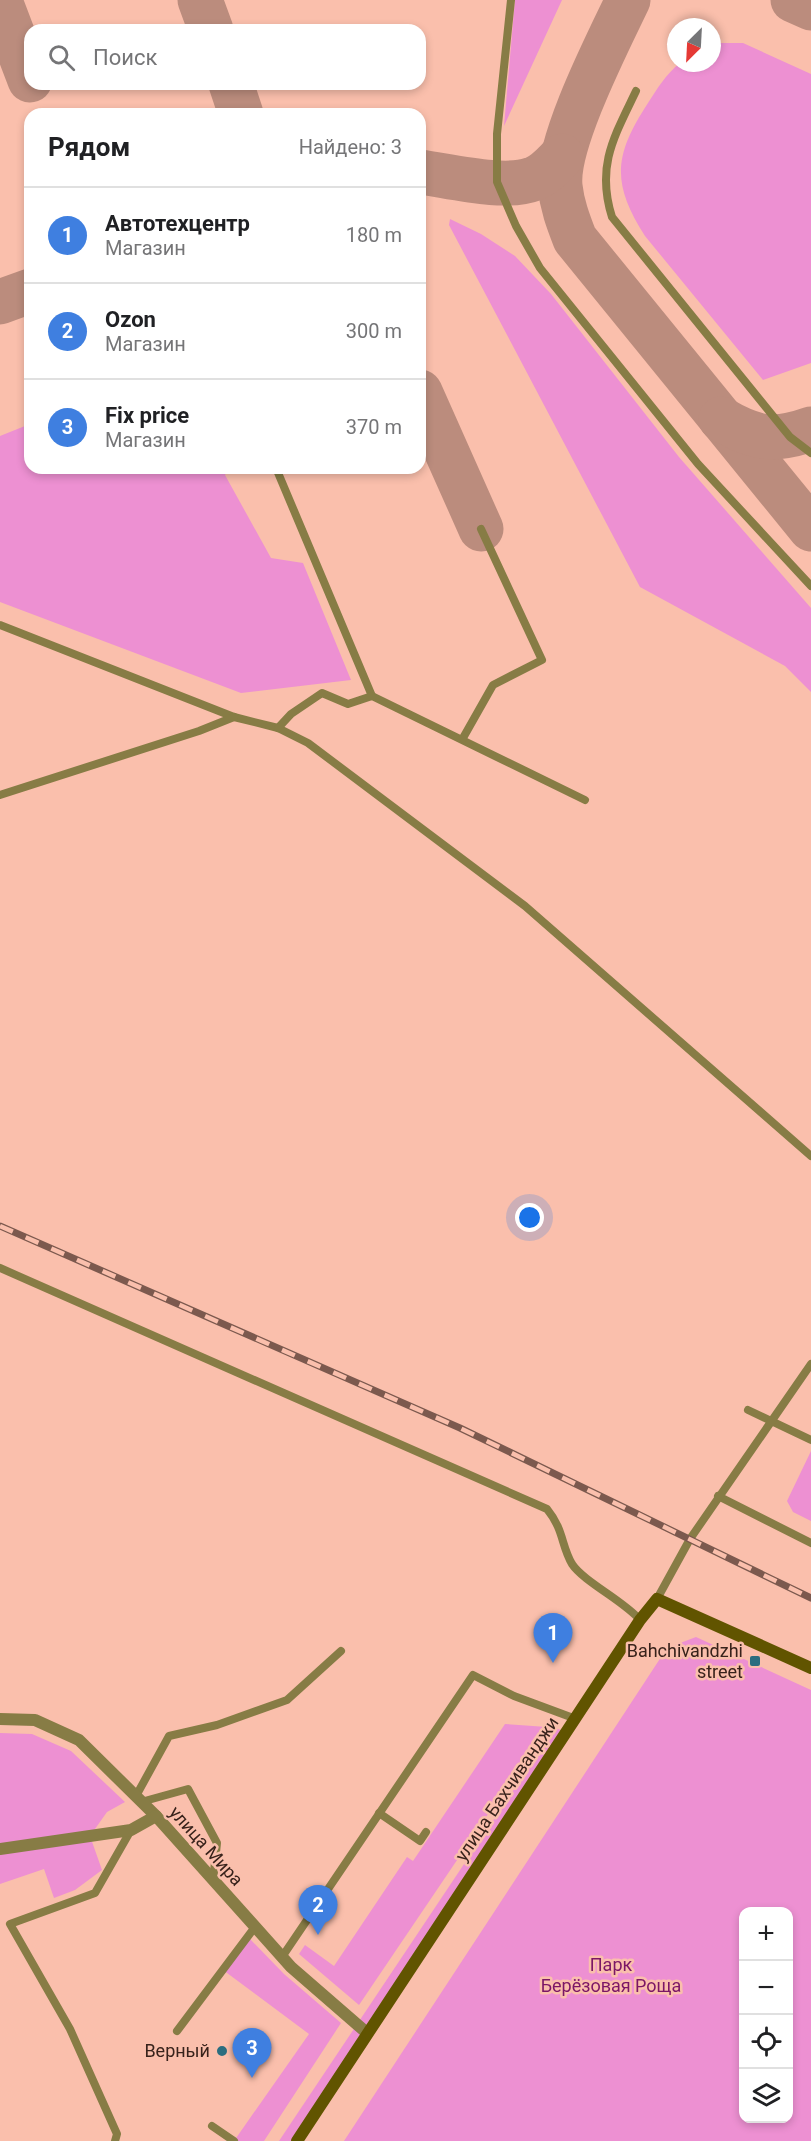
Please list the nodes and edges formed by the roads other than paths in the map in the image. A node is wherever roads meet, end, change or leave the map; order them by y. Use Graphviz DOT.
graph roads {
  1 [pos="511,0"];
  2 [pos="636,91"];
  3 [pos="811,453"];
  4 [pos="279,474"];
  5 [pos="481,529"];
  6 [pos="811,586"];
  7 [pos="0,625"];
  8 [pos="372,696"];
  9 [pos="234,717"];
  10 [pos="278,728"];
  11 [pos="463,738"];
  12 [pos="0,795"];
  13 [pos="585,800"];
  14 [pos="811,1156"];
  15 [pos="0,1268"];
  16 [pos="811,1364"];
  17 [pos="748,1410"];
  18 [pos="771,1423"];
  19 [pos="811,1440"];
  20 [pos="718,1496"];
  21 [pos="811,1543"];
  22 [pos="657,1599"];
  23 [pos="640,1620"];
  24 [pos="341,1651"];
  25 [pos="811,1668"];
  26 [pos="0,1719"];
  27 [pos="576,1719"];
  28 [pos="139,1799"];
  29 [pos="379,1813"];
  30 [pos="156,1816"];
  31 [pos="131,1830"];
  32 [pos="426,1832"];
  33 [pos="0,1849"];
  34 [pos="213,1882"];
  35 [pos="255,1927"];
  36 [pos="282,1957"];
  37 [pos="177,2031"];
  38 [pos="367,2033"];
  39 [pos="212,2126"];
  40 [pos="115,2141"];
  41 [pos="234,2141"];
  42 [pos="297,2141"];
  1 -- 6 [label="lane"];
  2 -- 3 [label="lane"];
  4 -- 8 [label="lane"];
  5 -- 11 [label="lane"];
  7 -- 9 [label="lane"];
  8 -- 10 [label="lane"];
  8 -- 11 [label="lane"];
  9 -- 10 [label="lane"];
  9 -- 12 [label="lane"];
  10 -- 14 [label="lane"];
  11 -- 13 [label="lane"];
  15 -- 23 [label="lane"];
  16 -- 18 [label="lane"];
  17 -- 18 [label="lane"];
  18 -- 19 [label="lane"];
  18 -- 20 [label="lane"];
  20 -- 21 [label="lane"];
  20 -- 22 [label="lane"];
  22 -- 23 [label="main road, улица Бахчиванджи"];
  22 -- 25 [label="main road"];
  23 -- 27 [label="main road, улица Бахчиванджи"];
  24 -- 28 [label="lane"];
  26 -- 28 [label="street, улица Мира"];
  27 -- 29 [label="lane"];
  27 -- 38 [label="main road, улица Бахчиванджи"];
  28 -- 30 [label="street, улица Мира"];
  28 -- 34 [label="lane"];
  29 -- 32 [label="lane"];
  29 -- 36 [label="lane"];
  30 -- 31 [label="street"];
  30 -- 34 [label="street, улица Мира"];
  31 -- 33 [label="street"];
  31 -- 40 [label="lane"];
  34 -- 35 [label="street, улица Мира"];
  35 -- 36 [label="street, улица Мира"];
  35 -- 37 [label="lane"];
  36 -- 38 [label="street, улица Мира"];
  38 -- 42 [label="main road, улица Бахчиванджи"];
  39 -- 41 [label="lane"];
}
